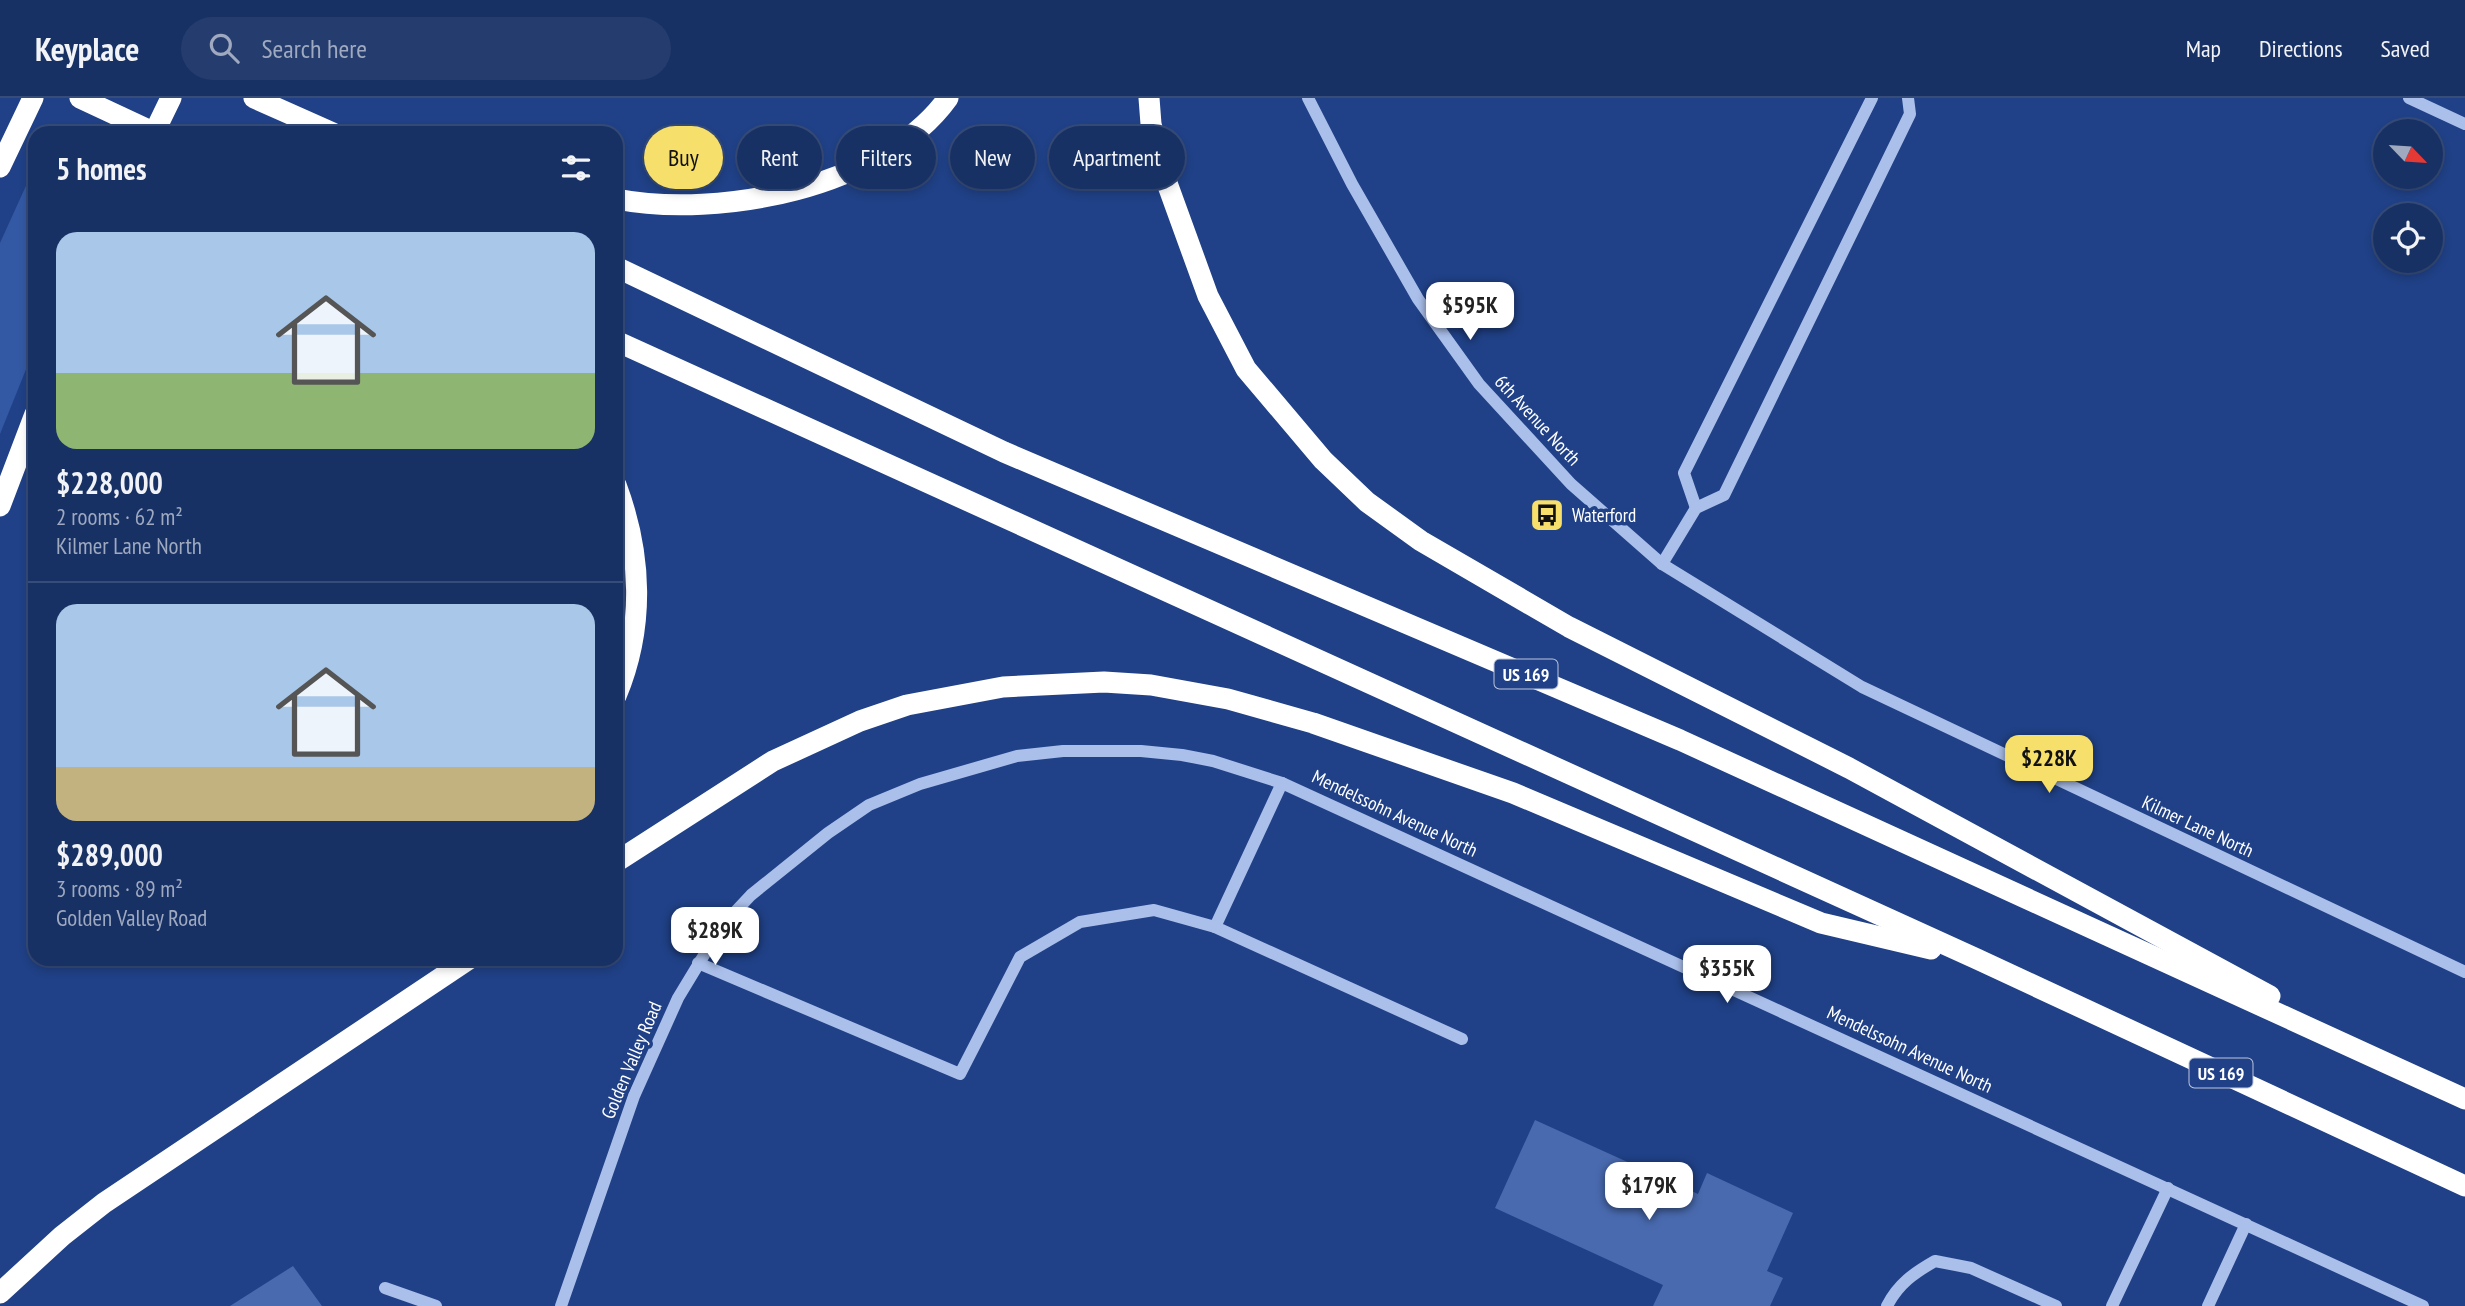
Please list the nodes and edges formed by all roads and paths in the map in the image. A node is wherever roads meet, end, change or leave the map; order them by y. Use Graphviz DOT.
graph roads {
  1 [pos="33,98"];
  2 [pos="80,98"];
  3 [pos="171,98"];
  4 [pos="254,98"];
  5 [pos="948,98"];
  6 [pos="1149,98"];
  7 [pos="1308,98"];
  8 [pos="1872,98"];
  9 [pos="1908,98"];
  10 [pos="2409,98"];
  11 [pos="2465,124"];
  12 [pos="140,126"];
  13 [pos="158,126"];
  14 [pos="318,126"];
  15 [pos="0,167"];
  16 [pos="623,200"];
  17 [pos="623,270"];
  18 [pos="623,344"];
  19 [pos="28,432"];
  20 [pos="0,506"];
  21 [pos="1696,508"];
  22 [pos="623,509"];
  23 [pos="1662,564"];
  24 [pos="623,675"];
  25 [pos="1017,756"];
  26 [pos="1283,783"];
  27 [pos="623,857"];
  28 [pos="1215,927"];
  29 [pos="1977,960"];
  30 [pos="698,963"];
  31 [pos="459,966"];
  32 [pos="2465,972"];
  33 [pos="1462,1039"];
  34 [pos="2435,1085"];
  35 [pos="2465,1099"];
  36 [pos="2465,1186"];
  37 [pos="2168,1188"];
  38 [pos="2246,1224"];
  39 [pos="384,1288"];
  40 [pos="0,1293"];
  41 [pos="436,1306"];
  42 [pos="561,1306"];
  43 [pos="1887,1306"];
  44 [pos="2056,1306"];
  45 [pos="2112,1306"];
  46 [pos="2207,1306"];
  47 [pos="2423,1306"];
  1 -- 15 [label="highway"];
  2 -- 12 [label="highway, bridge"];
  3 -- 13 [label="highway"];
  4 -- 14 [label="highway"];
  5 -- 16 [label="highway"];
  6 -- 34 [label="highway"];
  7 -- 23 [label="street, 6th Avenue North"];
  8 -- 21 [label="street"];
  9 -- 21 [label="street"];
  10 -- 11 [label="street"];
  17 -- 34 [label="highway, US 169"];
  18 -- 29 [label="highway, US 169"];
  19 -- 20 [label="highway"];
  21 -- 23 [label="street"];
  22 -- 24 [label="highway"];
  23 -- 32 [label="street, Kilmer Lane North"];
  25 -- 26 [label="street, Mendelssohn Avenue North"];
  25 -- 30 [label="street, Golden Valley Road"];
  26 -- 28 [label="street"];
  26 -- 37 [label="street, Mendelssohn Avenue North"];
  27 -- 29 [label="highway"];
  28 -- 30 [label="street"];
  28 -- 33 [label="street"];
  29 -- 36 [label="highway, US 169"];
  30 -- 42 [label="street, Golden Valley Road"];
  31 -- 40 [label="highway"];
  34 -- 35 [label="highway, US 169"];
  37 -- 38 [label="street, Mendelssohn Avenue North"];
  37 -- 45 [label="street"];
  38 -- 46 [label="street"];
  38 -- 47 [label="street, Mendelssohn Avenue North"];
  39 -- 41 [label="street"];
  43 -- 44 [label="street"];
}
